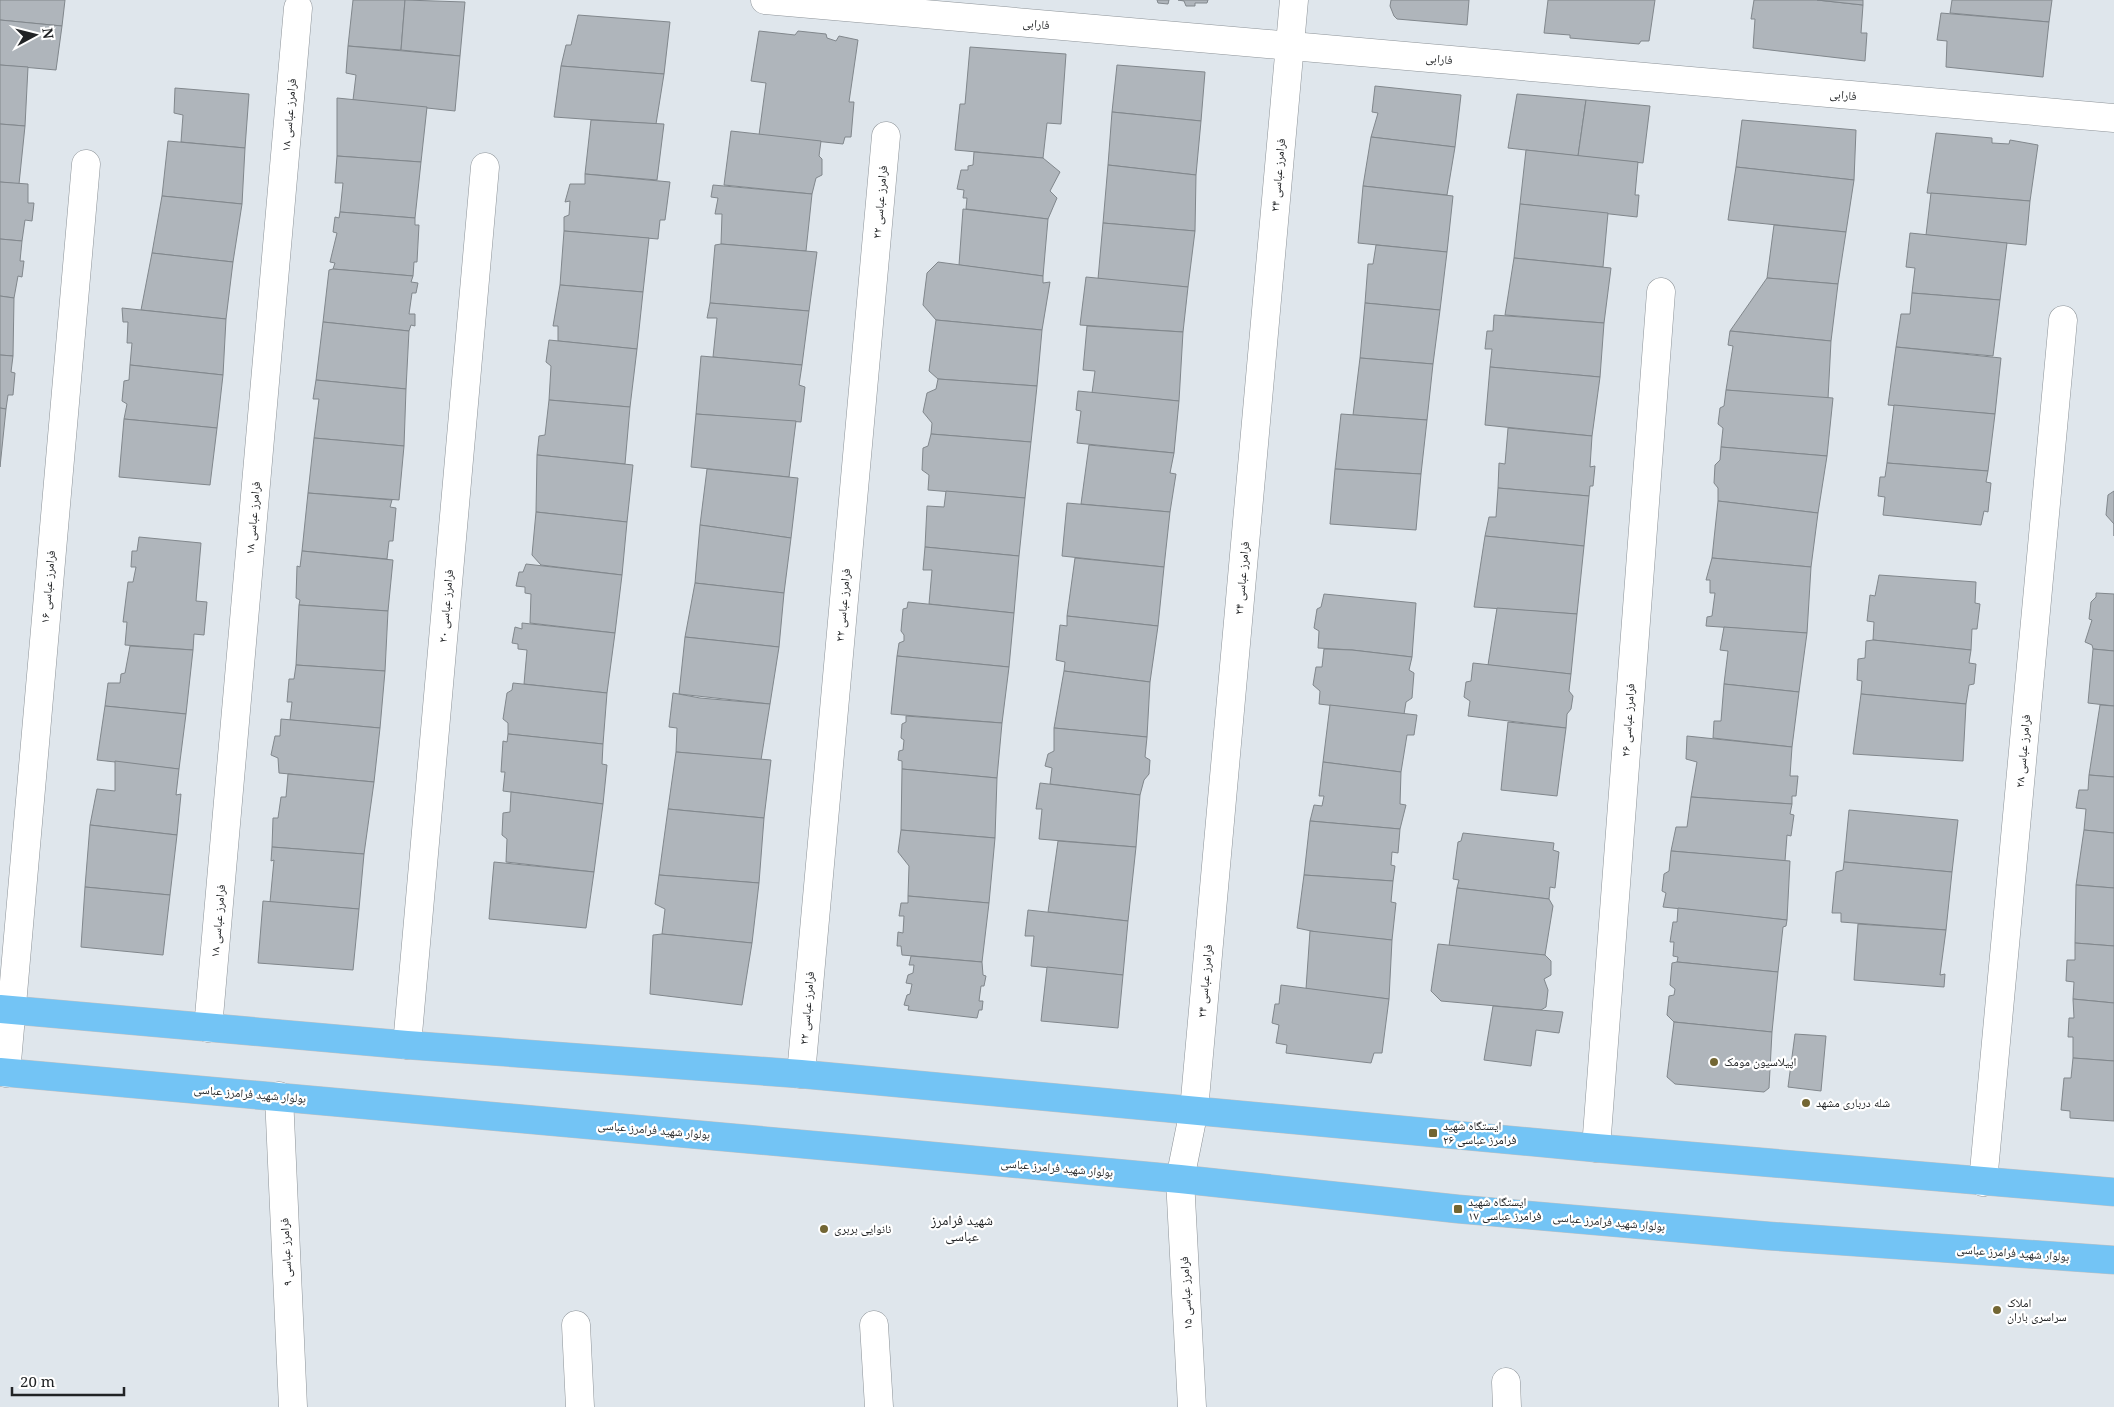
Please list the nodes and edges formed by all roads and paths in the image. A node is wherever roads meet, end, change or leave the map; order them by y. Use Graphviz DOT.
graph roads {
  1 [pos="765,0"];
  2 [pos="1294,0"];
  3 [pos="298,8"];
  4 [pos="1290,46"];
  5 [pos="2114,118"];
  6 [pos="886,136"];
  7 [pos="86,164"];
  8 [pos="485,167"];
  9 [pos="1661,292"];
  10 [pos="2063,320"];
  11 [pos="5,1010"];
  12 [pos="208,1028"];
  13 [pos="407,1045"];
  14 [pos="3,1072"];
  15 [pos="801,1074"];
  16 [pos="279,1096"];
  17 [pos="1194,1110"];
  18 [pos="1596,1148"];
  19 [pos="1180,1179"];
  20 [pos="1983,1182"];
  21 [pos="2114,1192"];
  22 [pos="2114,1260"];
  23 [pos="576,1325"];
  24 [pos="874,1325"];
  25 [pos="293,1407"];
  26 [pos="580,1407"];
  27 [pos="878,1407"];
  28 [pos="1192,1407"];
  1 -- 4 [label="street, فارابی"];
  2 -- 4 [label="street, فرامرز عباسی ۲۴"];
  3 -- 12 [label="street, فرامرز عباسی ۱۸"];
  4 -- 5 [label="street, فارابی"];
  4 -- 17 [label="street, فرامرز عباسی ۲۴"];
  6 -- 15 [label="street, فرامرز عباسی ۲۲"];
  7 -- 11 [label="street, فرامرز عباسی ۱۶"];
  8 -- 13 [label="street, فرامرز عباسی ۲۰"];
  9 -- 18 [label="street, فرامرز عباسی ۲۶"];
  10 -- 20 [label="street, فرامرز عباسی ۲۸"];
  11 -- 12 [label="main road"];
  11 -- 14 [label="street, فرامرز عباسی ۱۶"];
  12 -- 13 [label="main road"];
  13 -- 15 [label="main road"];
  14 -- 16 [label="main road, بولوار شهید فرامرز عباسی"];
  15 -- 17 [label="main road"];
  16 -- 19 [label="main road, بولوار شهید فرامرز عباسی"];
  16 -- 25 [label="street, فرامرز عباسی ۹"];
  17 -- 18 [label="main road"];
  17 -- 19 [label="street, فرامرز عباسی ۲۴"];
  18 -- 20 [label="main road"];
  19 -- 22 [label="main road, بولوار شهید فرامرز عباسی"];
  19 -- 28 [label="street, فرامرز عباسی ۱۵"];
  20 -- 21 [label="main road"];
  23 -- 26 [label="street"];
  24 -- 27 [label="street"];
}
